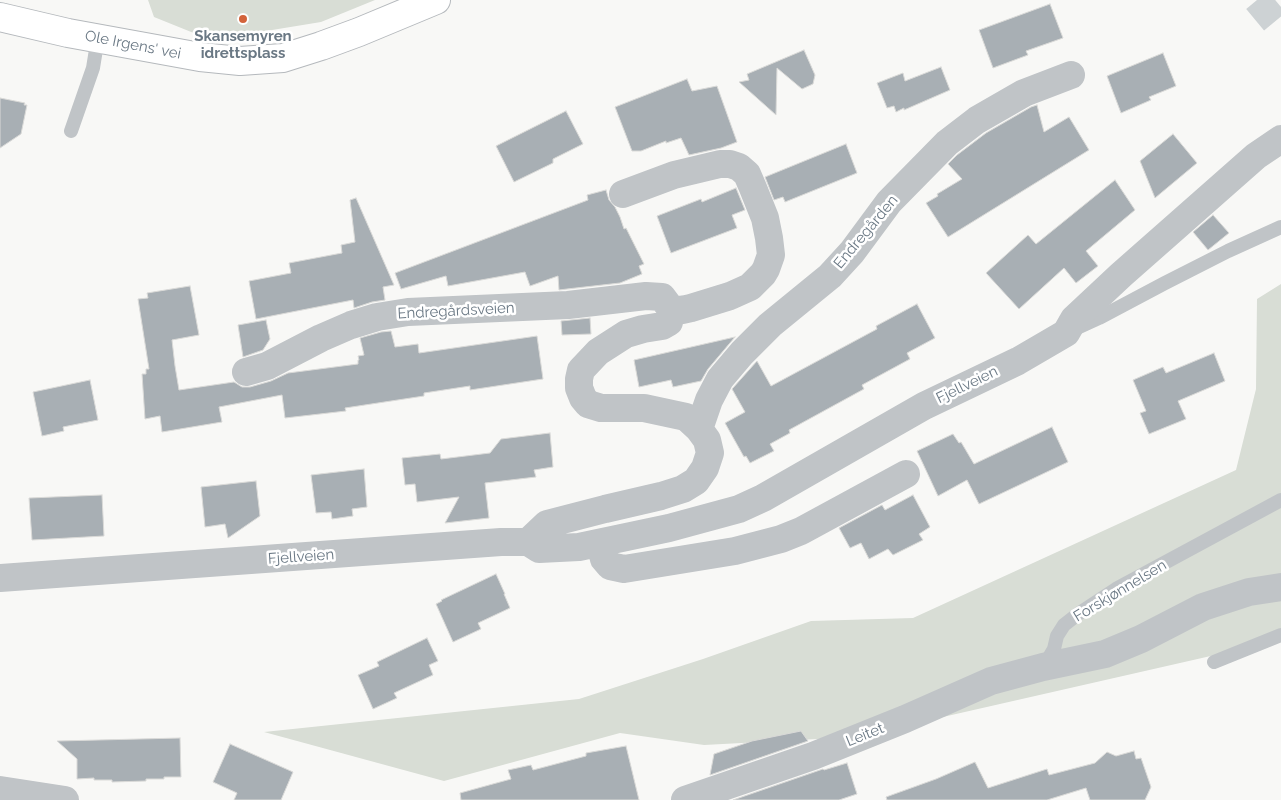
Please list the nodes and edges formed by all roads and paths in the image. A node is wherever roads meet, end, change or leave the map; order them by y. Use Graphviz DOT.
graph roads {
  1 [pos="436,0"];
  2 [pos="0,17"];
  3 [pos="98,37"];
  4 [pos="1071,74"];
  5 [pos="71,131"];
  6 [pos="1281,139"];
  7 [pos="623,194"];
  8 [pos="1281,227"];
  9 [pos="671,309"];
  10 [pos="1066,333"];
  11 [pos="246,372"];
  12 [pos="699,429"];
  13 [pos="906,474"];
  14 [pos="1281,500"];
  15 [pos="528,542"];
  16 [pos="600,543"];
  17 [pos="0,578"];
  18 [pos="1281,587"];
  19 [pos="1281,635"];
  20 [pos="1214,662"];
  21 [pos="1043,666"];
  22 [pos="0,790"];
  23 [pos="65,800"];
  24 [pos="685,800"];
  1 -- 3 [label="street, Ole Irgens' vei"];
  2 -- 3 [label="street, Ole Irgens' vei"];
  3 -- 5 [label="lane"];
  4 -- 12 [label="street, Endregården"];
  6 -- 10 [label="street, Fjellveien"];
  7 -- 9 [label="street"];
  8 -- 10 [label="lane"];
  9 -- 11 [label="street, Endregårdsveien"];
  9 -- 12 [label="street"];
  10 -- 16 [label="street, Fjellveien"];
  12 -- 15 [label="street"];
  13 -- 16 [label="street"];
  14 -- 21 [label="lane, Forskjønnelsen"];
  15 -- 16 [label="street, Fjellveien"];
  15 -- 17 [label="street, Fjellveien"];
  18 -- 21 [label="street"];
  19 -- 20 [label="lane"];
  21 -- 24 [label="street, Leitet"];
  22 -- 23 [label="street"];
}
